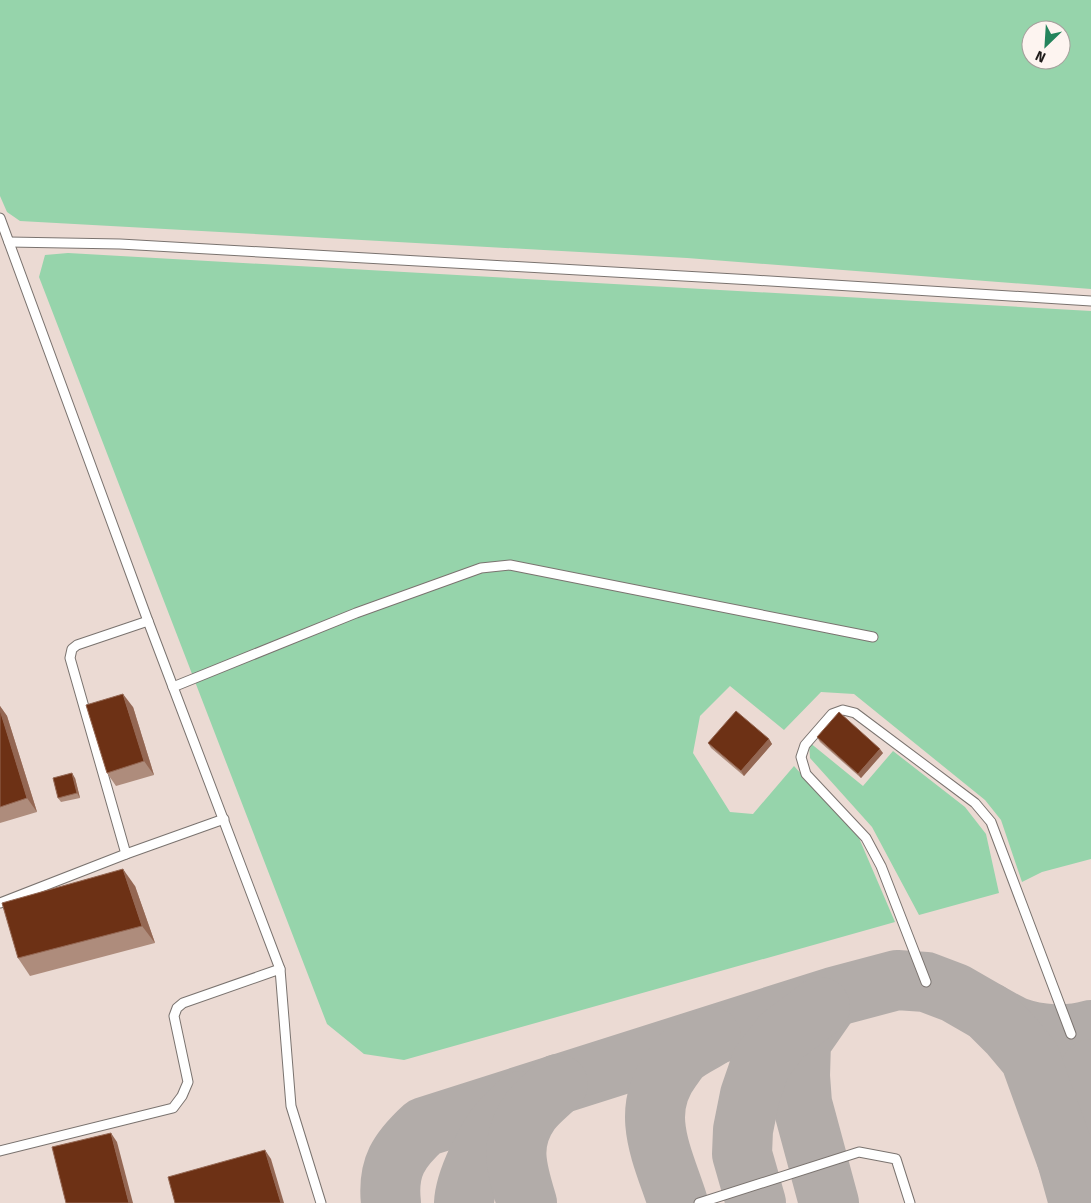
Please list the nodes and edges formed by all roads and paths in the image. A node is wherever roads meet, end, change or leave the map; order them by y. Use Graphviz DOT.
graph roads {
  1 [pos="0,218"];
  2 [pos="9,242"];
  3 [pos="1091,301"];
  4 [pos="148,621"];
  5 [pos="873,637"];
  6 [pos="173,687"];
  7 [pos="224,819"];
  8 [pos="126,854"];
  9 [pos="0,903"];
  10 [pos="280,969"];
  11 [pos="926,982"];
  12 [pos="1071,1034"];
  13 [pos="0,1151"];
  14 [pos="321,1203"];
  15 [pos="699,1203"];
  16 [pos="910,1203"];
  1 -- 2 [label="lane"];
  2 -- 3 [label="lane"];
  2 -- 4 [label="lane"];
  4 -- 6 [label="lane"];
  4 -- 8 [label="lane"];
  5 -- 6 [label="lane"];
  6 -- 7 [label="lane"];
  7 -- 8 [label="lane"];
  7 -- 10 [label="lane"];
  8 -- 9 [label="lane"];
  10 -- 13 [label="lane"];
  10 -- 14 [label="lane"];
  11 -- 12 [label="lane"];
  15 -- 16 [label="lane"];
}
